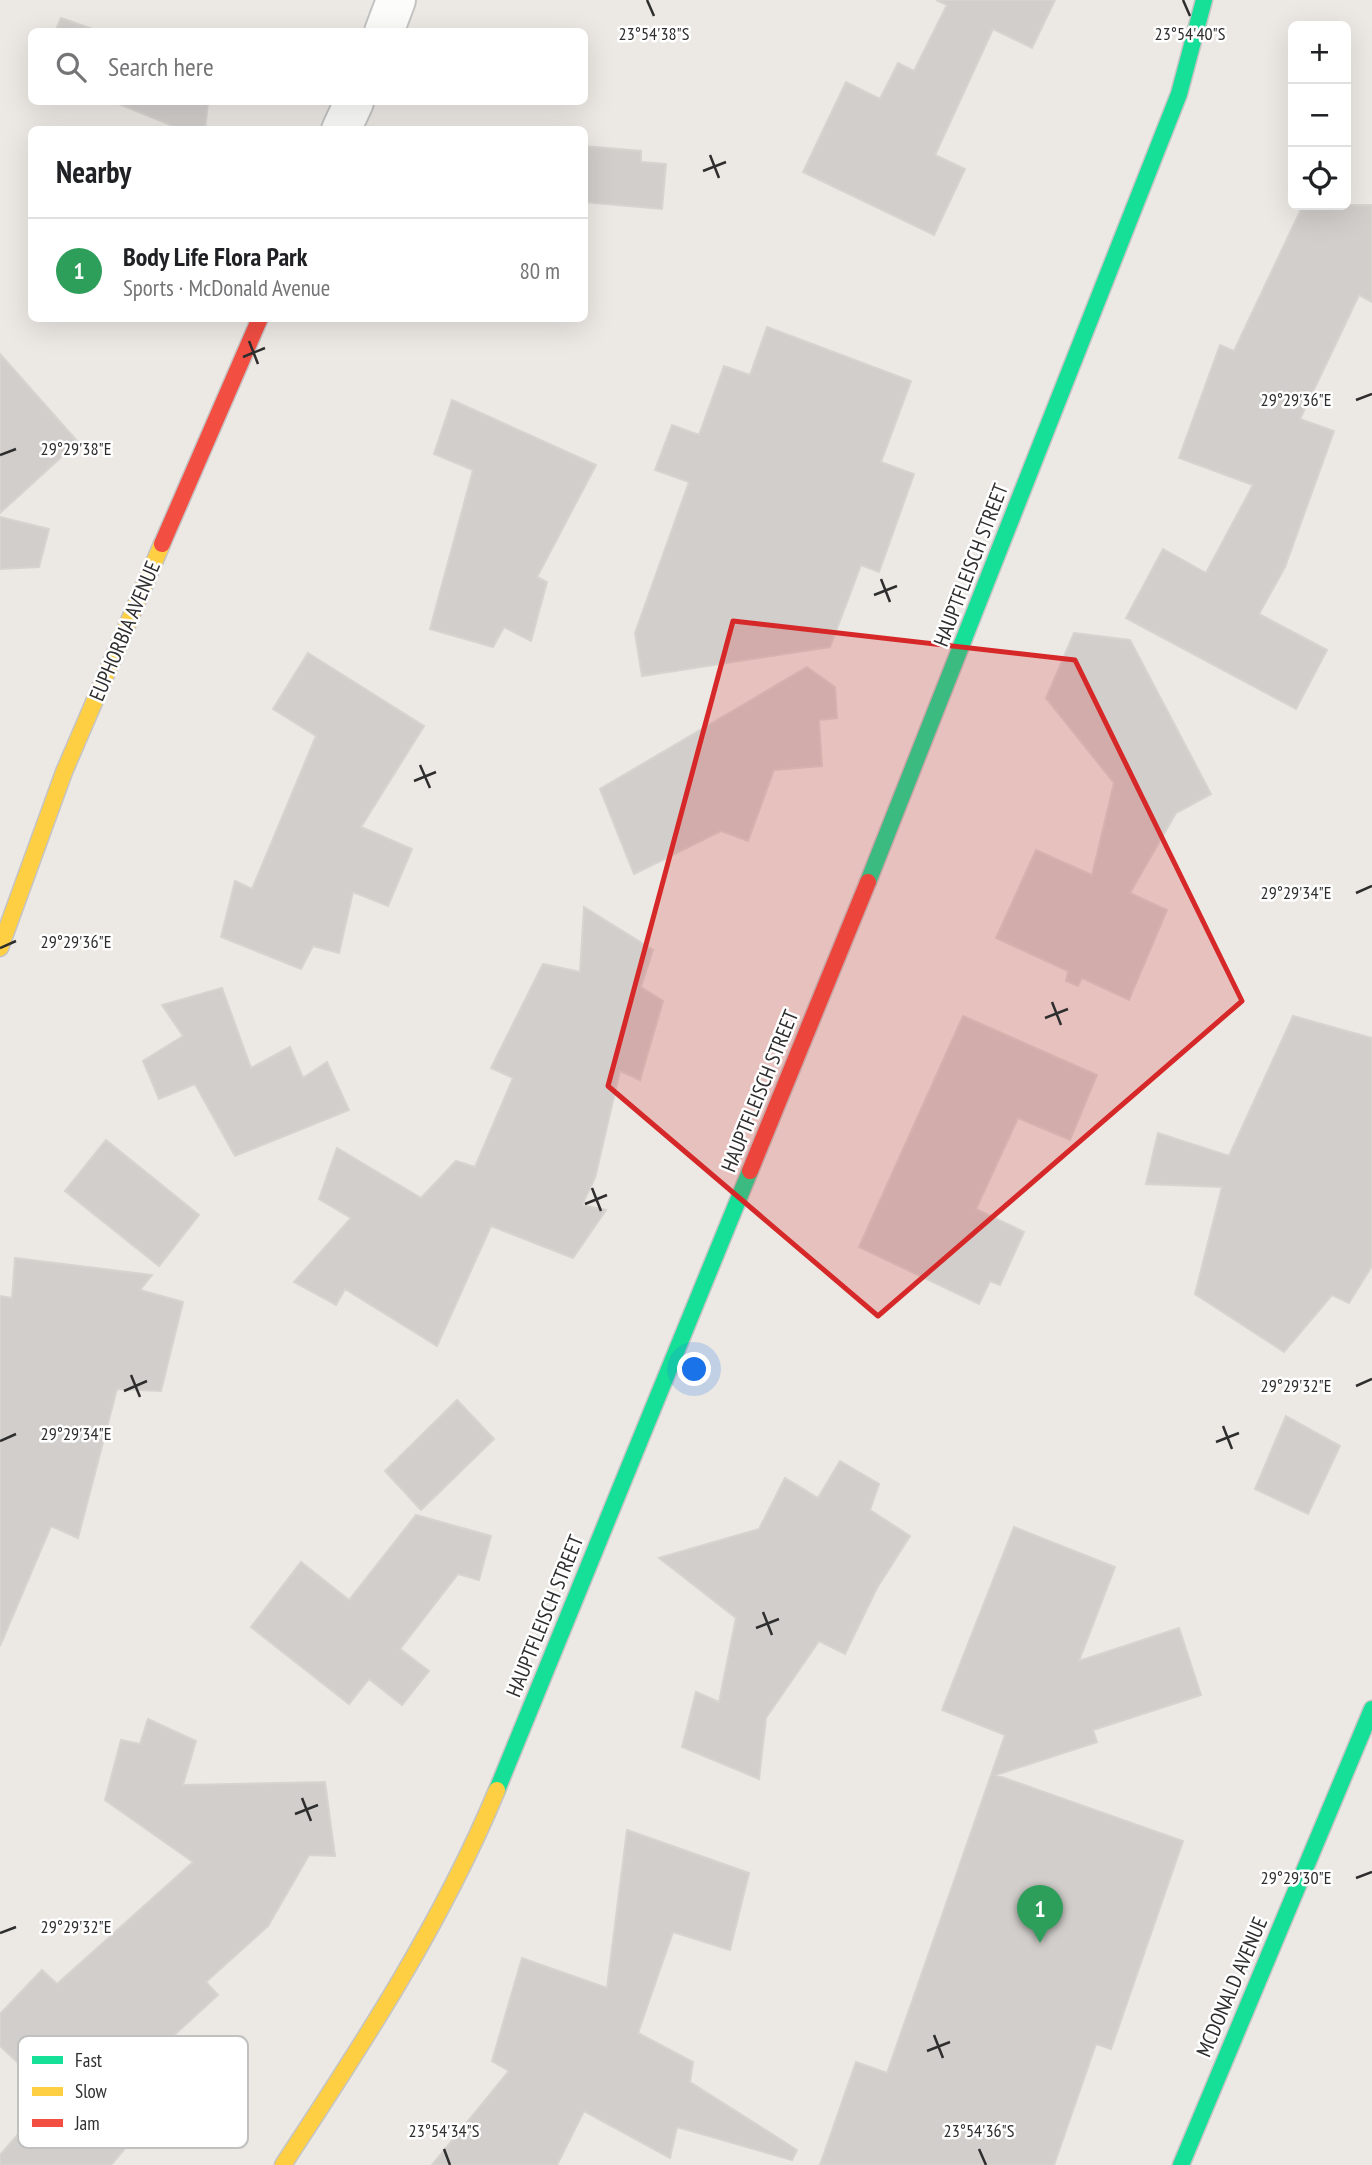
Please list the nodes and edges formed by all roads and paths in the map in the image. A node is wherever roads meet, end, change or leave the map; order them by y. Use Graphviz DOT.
graph roads {
  1 [pos="396,0"];
  2 [pos="1204,0"];
  3 [pos="386,28"];
  4 [pos="353,105"];
  5 [pos="343,126"];
  6 [pos="258,322"];
  7 [pos="0,948"];
  8 [pos="1372,1709"];
  9 [pos="283,2165"];
  10 [pos="1181,2165"];
  1 -- 3 [label="street"];
  2 -- 9 [label="street, HAUPTFLEISCH STREET"];
  4 -- 5 [label="street"];
  6 -- 7 [label="street, EUPHORBIA AVENUE"];
  8 -- 10 [label="street, MCDONALD AVENUE"];
}
